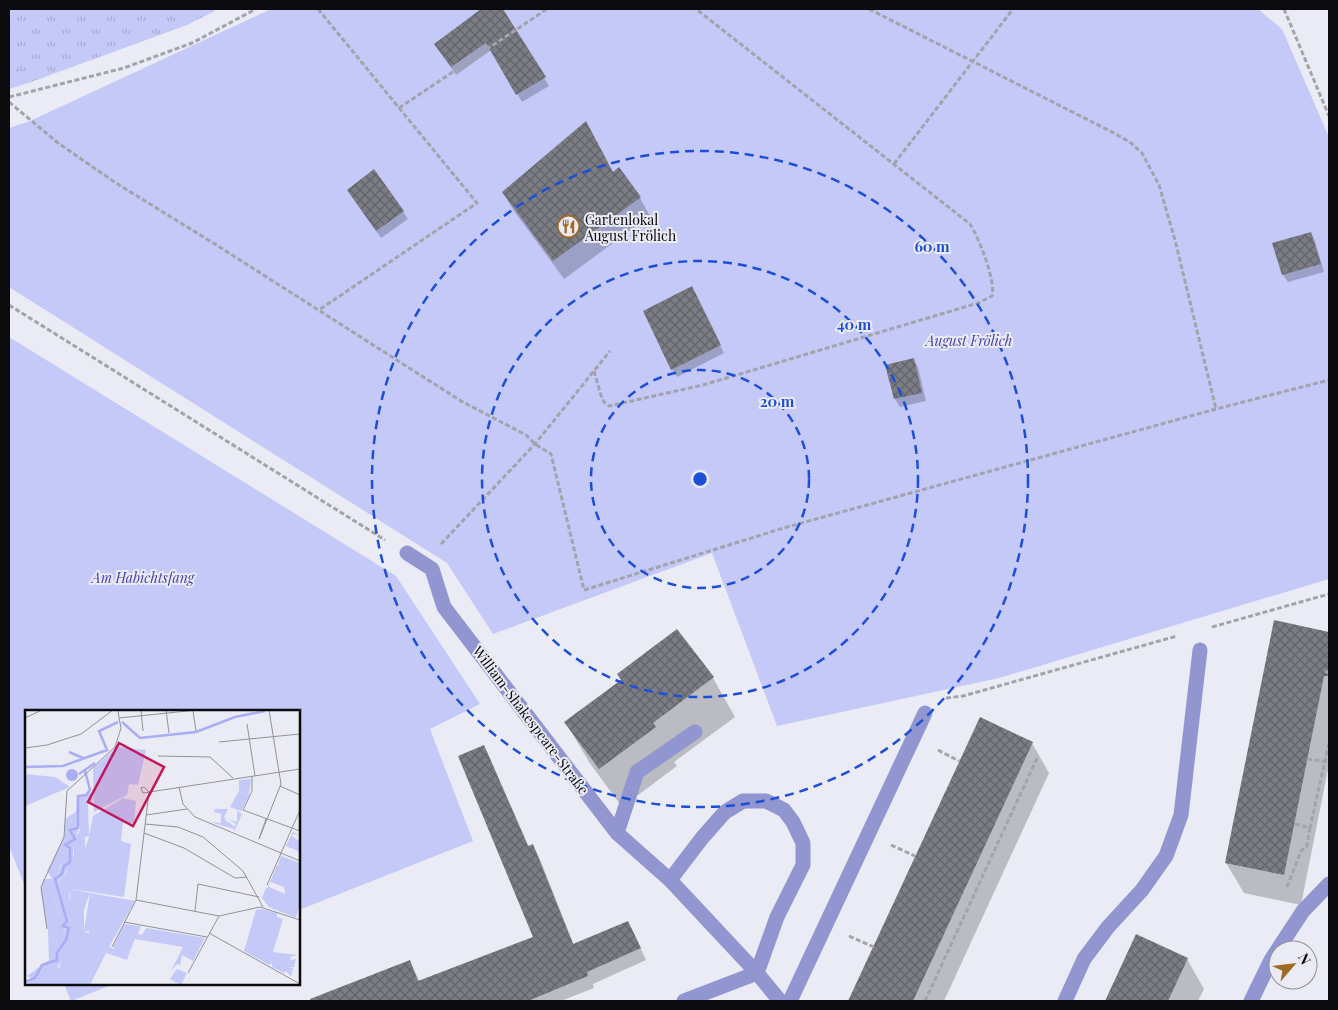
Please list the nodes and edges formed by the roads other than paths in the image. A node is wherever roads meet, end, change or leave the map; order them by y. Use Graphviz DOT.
graph roads {
  1 [pos="407,554"];
  2 [pos="1200,650"];
  3 [pos="926,713"];
  4 [pos="696,732"];
  5 [pos="617,834"];
  6 [pos="670,880"];
  7 [pos="1329,884"];
  8 [pos="757,973"];
  9 [pos="684,1001"];
  10 [pos="780,1001"];
  11 [pos="790,1001"];
  12 [pos="1065,1001"];
  13 [pos="1250,1001"];
  1 -- 5 [label="street, William-Shakespeare-Straße"];
  2 -- 12 [label="street"];
  3 -- 11 [label="street"];
  4 -- 5 [label="street"];
  5 -- 6 [label="street, William-Shakespeare-Straße"];
  6 -- 8 [label="street, William-Shakespeare-Straße"];
  6 -- 8 [label="street"];
  7 -- 13 [label="street"];
  8 -- 9 [label="street"];
  8 -- 10 [label="street, William-Shakespeare-Straße"];
}
